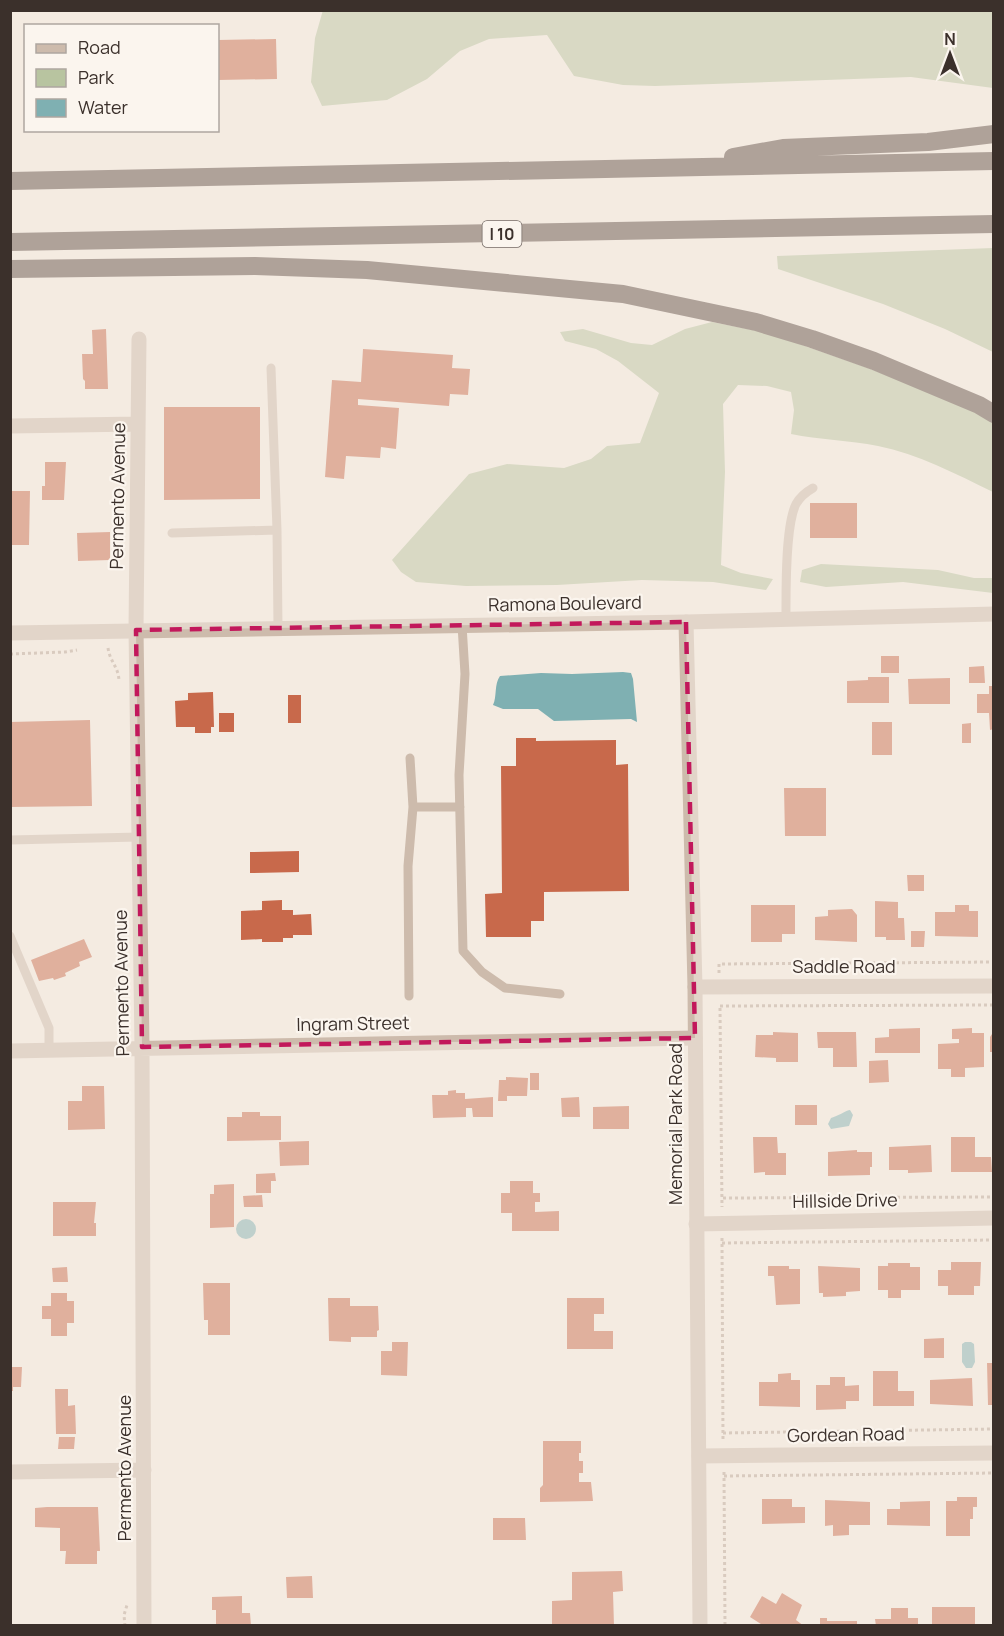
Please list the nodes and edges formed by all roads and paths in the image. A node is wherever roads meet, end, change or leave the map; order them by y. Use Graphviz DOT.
graph roads {
  1 [pos="993,134"];
  2 [pos="993,161"];
  3 [pos="674,167"];
  4 [pos="10,181"];
  5 [pos="993,224"];
  6 [pos="10,242"];
  7 [pos="10,269"];
  8 [pos="139,339"];
  9 [pos="271,368"];
  10 [pos="993,414"];
  11 [pos="138,424"];
  12 [pos="11,426"];
  13 [pos="813,488"];
  14 [pos="277,531"];
  15 [pos="171,533"];
  16 [pos="993,614"];
  17 [pos="786,618"];
  18 [pos="686,621"];
  19 [pos="462,625"];
  20 [pos="278,628"];
  21 [pos="136,630"];
  22 [pos="10,633"];
  23 [pos="101,646"];
  24 [pos="85,647"];
  25 [pos="10,654"];
  26 [pos="119,686"];
  27 [pos="411,758"];
  28 [pos="413,807"];
  29 [pos="460,807"];
  30 [pos="139,837"];
  31 [pos="10,840"];
  32 [pos="10,936"];
  33 [pos="993,986"];
  34 [pos="695,987"];
  35 [pos="560,994"];
  36 [pos="410,996"];
  37 [pos="720,1008"];
  38 [pos="695,1038"];
  39 [pos="142,1047"];
  40 [pos="49,1050"];
  41 [pos="10,1051"];
  42 [pos="993,1197"];
  43 [pos="723,1198"];
  44 [pos="993,1218"];
  45 [pos="696,1224"];
  46 [pos="722,1224"];
  47 [pos="993,1240"];
  48 [pos="722,1243"];
  49 [pos="993,1430"];
  50 [pos="723,1432"];
  51 [pos="993,1453"];
  52 [pos="699,1456"];
  53 [pos="724,1456"];
  54 [pos="126,1470"];
  55 [pos="144,1470"];
  56 [pos="10,1472"];
  57 [pos="993,1473"];
  58 [pos="724,1476"];
  59 [pos="126,1514"];
  60 [pos="128,1602"];
  61 [pos="125,1626"];
  62 [pos="144,1626"];
  63 [pos="700,1626"];
  64 [pos="725,1626"];
  1 -- 3 [label="highway"];
  2 -- 3 [label="highway"];
  3 -- 4 [label="highway"];
  5 -- 6 [label="highway, I 10"];
  7 -- 10 [label="highway"];
  8 -- 11 [label="street, Permento Avenue"];
  9 -- 14 [label="lane"];
  11 -- 12 [label="street"];
  11 -- 21 [label="street, Permento Avenue"];
  13 -- 17 [label="lane"];
  14 -- 15 [label="lane"];
  14 -- 20 [label="lane"];
  16 -- 17 [label="street, Ramona Boulevard"];
  17 -- 18 [label="street, Ramona Boulevard"];
  18 -- 19 [label="street, Ramona Boulevard"];
  18 -- 34 [label="street, Memorial Park Road"];
  19 -- 20 [label="street, Ramona Boulevard"];
  19 -- 29 [label="lane"];
  20 -- 21 [label="street, Ramona Boulevard"];
  21 -- 22 [label="street, Ramona Boulevard"];
  21 -- 30 [label="street, Permento Avenue"];
  23 -- 26 [label="path"];
  24 -- 25 [label="path"];
  27 -- 28 [label="lane"];
  28 -- 29 [label="lane"];
  28 -- 36 [label="lane"];
  29 -- 35 [label="lane"];
  30 -- 31 [label="lane"];
  30 -- 39 [label="street, Permento Avenue"];
  32 -- 40 [label="lane"];
  33 -- 34 [label="street, Saddle Road"];
  34 -- 38 [label="street, Memorial Park Road"];
  37 -- 43 [label="path"];
  38 -- 39 [label="street, Ingram Street"];
  38 -- 45 [label="street, Memorial Park Road"];
  39 -- 40 [label="street, Ingram Street"];
  39 -- 55 [label="street, Permento Avenue"];
  40 -- 41 [label="street, Ingram Street"];
  42 -- 43 [label="path"];
  43 -- 46 [label="path"];
  44 -- 46 [label="street, Hillside Drive"];
  45 -- 46 [label="street, Hillside Drive"];
  45 -- 52 [label="street, Memorial Park Road"];
  46 -- 48 [label="path"];
  47 -- 48 [label="path"];
  48 -- 50 [label="path"];
  49 -- 50 [label="path"];
  50 -- 53 [label="path"];
  51 -- 53 [label="street, Gordean Road"];
  52 -- 53 [label="street, Gordean Road"];
  52 -- 63 [label="street, Memorial Park Road"];
  53 -- 58 [label="path"];
  54 -- 55 [label="street"];
  54 -- 56 [label="street"];
  54 -- 59 [label="path"];
  55 -- 62 [label="street, Permento Avenue"];
  57 -- 58 [label="path"];
  58 -- 64 [label="path"];
  60 -- 61 [label="path"];
}
